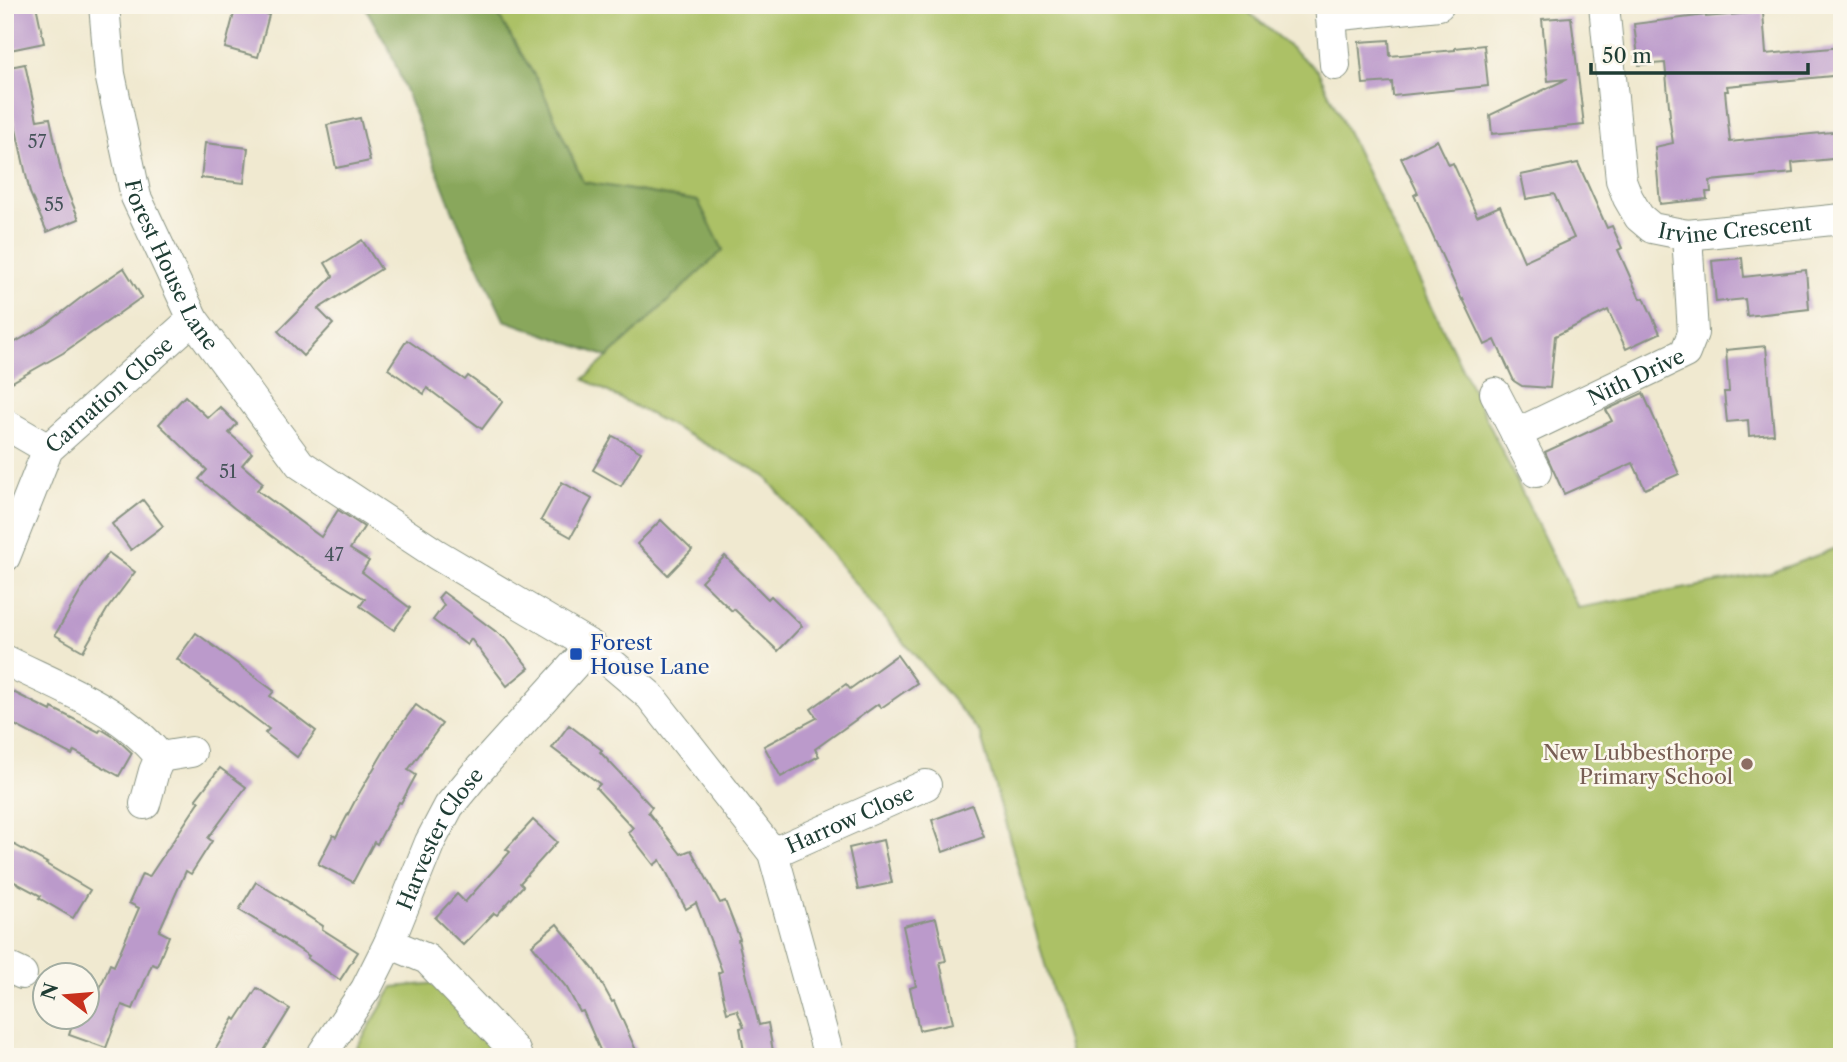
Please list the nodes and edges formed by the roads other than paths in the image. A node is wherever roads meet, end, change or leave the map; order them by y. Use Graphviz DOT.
graph roads {
  1 [pos="104,5"];
  2 [pos="1439,5"];
  3 [pos="1604,5"];
  4 [pos="1331,11"];
  5 [pos="1335,65"];
  6 [pos="1842,219"];
  7 [pos="1687,235"];
  8 [pos="193,319"];
  9 [pos="1495,393"];
  10 [pos="5,424"];
  11 [pos="1516,434"];
  12 [pos="48,449"];
  13 [pos="1536,471"];
  14 [pos="5,557"];
  15 [pos="591,646"];
  16 [pos="5,660"];
  17 [pos="191,752"];
  18 [pos="160,757"];
  19 [pos="926,785"];
  20 [pos="145,804"];
  21 [pos="773,853"];
  22 [pos="389,943"];
  23 [pos="323,1053"];
  24 [pos="517,1057"];
  25 [pos="829,1057"];
  1 -- 8 [label="street, Forest House Lane"];
  2 -- 4 [label="street"];
  3 -- 7 [label="street, Irvine Crescent"];
  4 -- 5 [label="street"];
  6 -- 7 [label="street, Irvine Crescent"];
  7 -- 11 [label="street, Nith Drive"];
  8 -- 12 [label="street, Carnation Close"];
  8 -- 15 [label="street, Forest House Lane"];
  9 -- 11 [label="street"];
  10 -- 12 [label="street"];
  11 -- 13 [label="street"];
  12 -- 14 [label="street, Carnation Close"];
  15 -- 21 [label="street, Forest House Lane"];
  15 -- 22 [label="street, Harvester Close"];
  16 -- 18 [label="street"];
  17 -- 18 [label="street"];
  18 -- 20 [label="street"];
  19 -- 21 [label="street, Harrow Close"];
  21 -- 25 [label="street, Forest House Lane"];
  22 -- 23 [label="street, Harvester Close"];
  22 -- 24 [label="street"];
}
